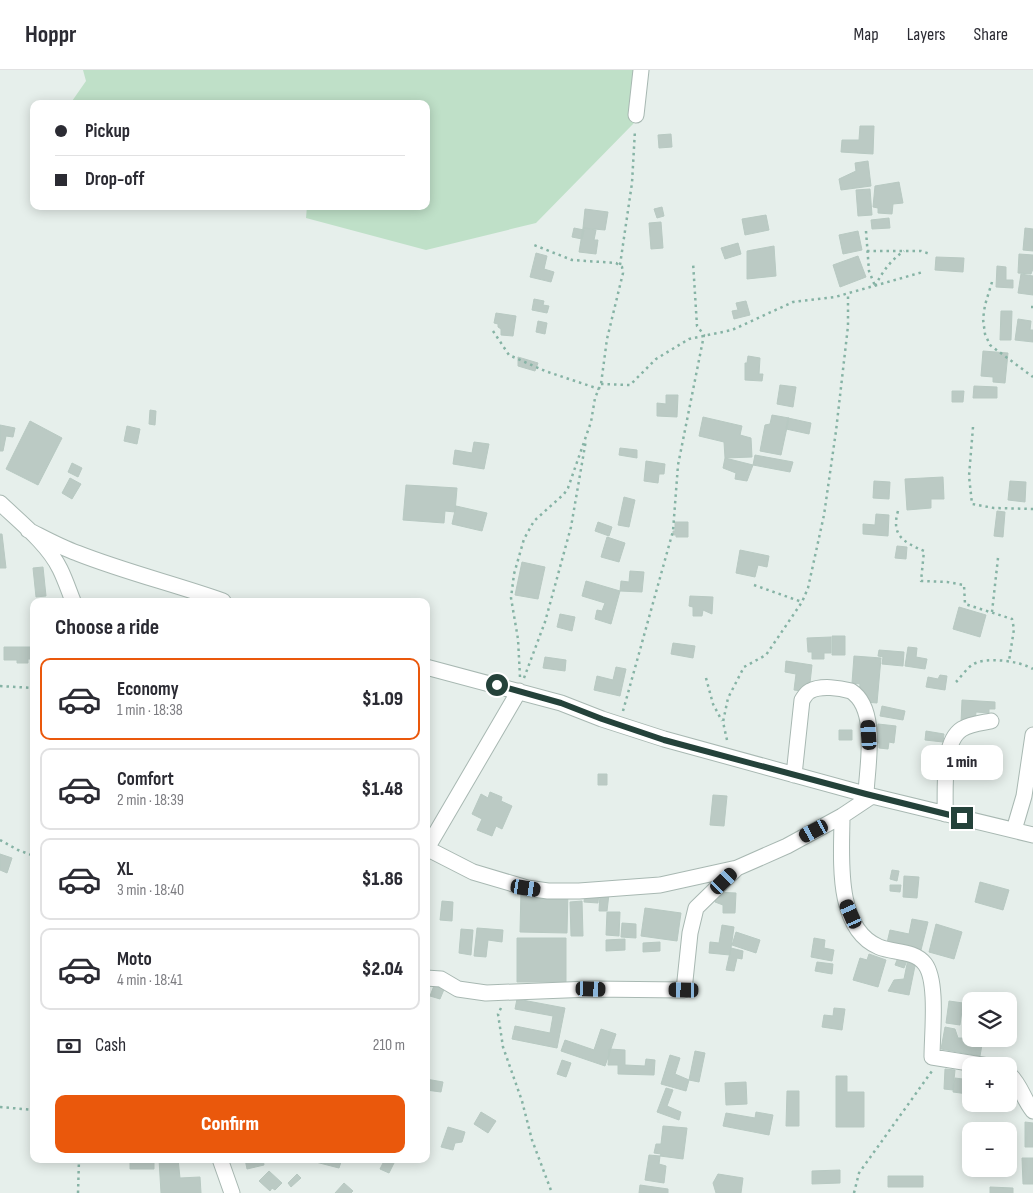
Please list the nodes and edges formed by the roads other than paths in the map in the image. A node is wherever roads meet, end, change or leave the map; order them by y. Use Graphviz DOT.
graph roads {
  1 [pos="641,70"];
  2 [pos="636,115"];
  3 [pos="0,503"];
  4 [pos="28,530"];
  5 [pos="72,598"];
  6 [pos="215,598"];
  7 [pos="430,668"];
  8 [pos="519,691"];
  9 [pos="991,721"];
  10 [pos="1033,735"];
  11 [pos="794,775"];
  12 [pos="869,795"];
  13 [pos="945,814"];
  14 [pos="842,816"];
  15 [pos="1014,830"];
  16 [pos="1033,835"];
  17 [pos="430,845"];
  18 [pos="430,851"];
  19 [pos="737,868"];
  20 [pos="430,979"];
  21 [pos="962,1062"];
  22 [pos="1017,1083"];
  23 [pos="1033,1111"];
  24 [pos="221,1163"];
  25 [pos="232,1193"];
  1 -- 2 [label="street"];
  3 -- 4 [label="street"];
  4 -- 5 [label="street"];
  4 -- 6 [label="street"];
  7 -- 8 [label="street"];
  8 -- 11 [label="street"];
  8 -- 17 [label="street"];
  9 -- 13 [label="street"];
  10 -- 15 [label="street"];
  11 -- 12 [label="street"];
  11 -- 12 [label="street"];
  12 -- 13 [label="street"];
  12 -- 14 [label="street"];
  13 -- 15 [label="street"];
  14 -- 19 [label="street"];
  14 -- 21 [label="street"];
  15 -- 16 [label="street"];
  18 -- 19 [label="street"];
  19 -- 20 [label="street"];
  22 -- 23 [label="street"];
  24 -- 25 [label="street"];
}
